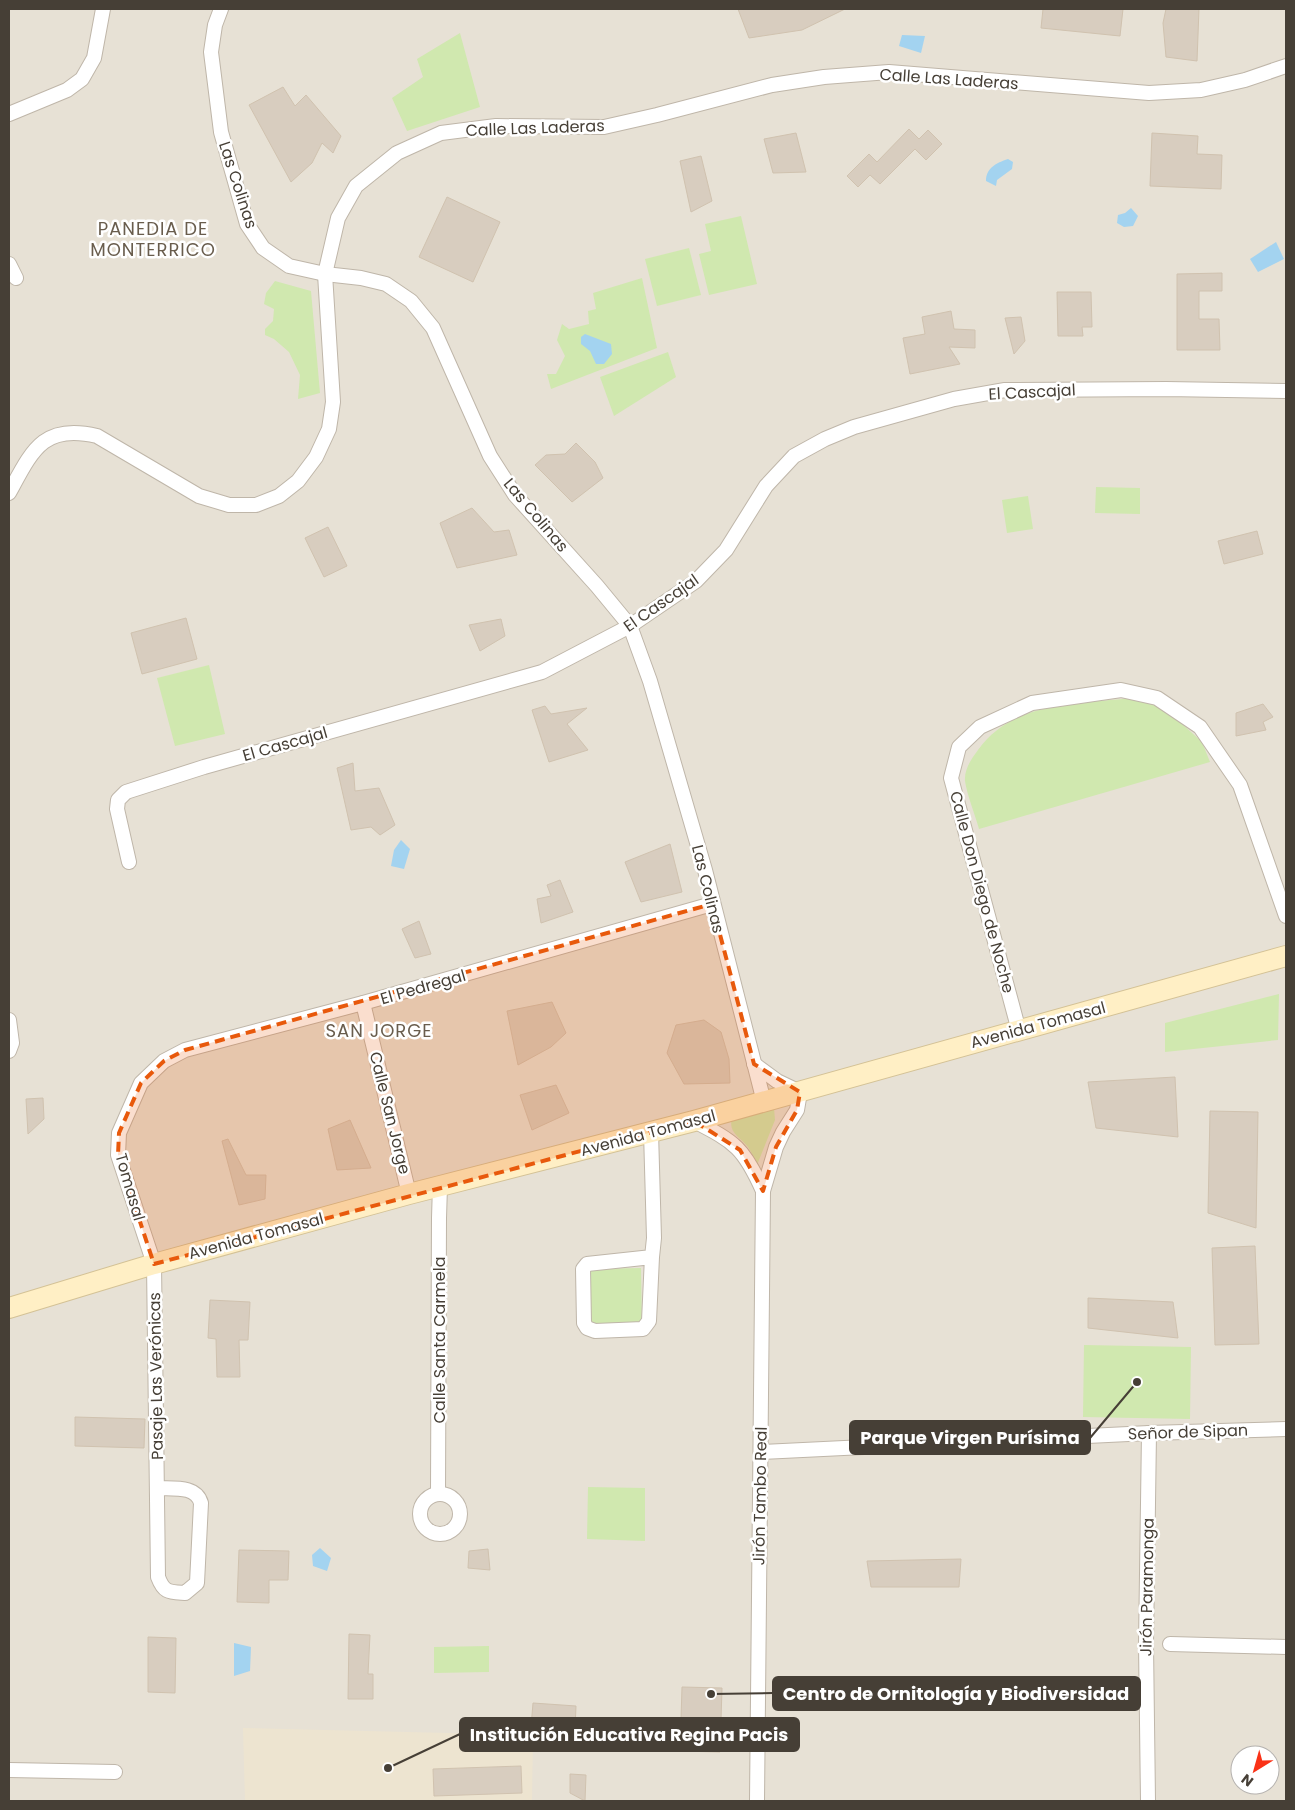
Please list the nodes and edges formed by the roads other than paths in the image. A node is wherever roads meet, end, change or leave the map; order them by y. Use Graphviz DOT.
graph roads {
  1 [pos="103,9"];
  2 [pos="221,9"];
  3 [pos="1286,66"];
  4 [pos="9,114"];
  5 [pos="9,264"];
  6 [pos="325,274"];
  7 [pos="16,278"];
  8 [pos="1286,391"];
  9 [pos="9,493"];
  10 [pos="630,626"];
  11 [pos="129,862"];
  12 [pos="712,904"];
  13 [pos="1286,916"];
  14 [pos="1286,956"];
  15 [pos="363,1004"];
  16 [pos="9,1020"];
  17 [pos="1019,1030"];
  18 [pos="9,1051"];
  19 [pos="754,1064"];
  20 [pos="141,1083"];
  21 [pos="800,1092"];
  22 [pos="764,1102"];
  23 [pos="694,1121"];
  24 [pos="651,1132"];
  25 [pos="440,1186"];
  26 [pos="763,1190"];
  27 [pos="410,1194"];
  28 [pos="652,1257"];
  29 [pos="154,1264"];
  30 [pos="9,1308"];
  31 [pos="1286,1429"];
  32 [pos="1149,1433"];
  33 [pos="761,1452"];
  34 [pos="157,1488"];
  35 [pos="438,1494"];
  36 [pos="1170,1644"];
  37 [pos="1286,1647"];
  38 [pos="9,1770"];
  39 [pos="115,1772"];
  40 [pos="757,1801"];
  41 [pos="1148,1801"];
  1 -- 4 [label="street"];
  2 -- 6 [label="street, Las Colinas"];
  3 -- 6 [label="street, Calle Las Laderas"];
  5 -- 7 [label="street"];
  6 -- 9 [label="street, Calle Las Laderas"];
  6 -- 10 [label="street, Las Colinas"];
  8 -- 10 [label="street, El Cascajal"];
  10 -- 11 [label="street, El Cascajal"];
  10 -- 12 [label="street, Las Colinas"];
  12 -- 15 [label="street, El Pedregal"];
  12 -- 19 [label="street, Las Colinas"];
  13 -- 17 [label="street, Calle Don Diego de Noche"];
  14 -- 17 [label="street, Avenida Tomasal"];
  15 -- 20 [label="street, El Pedregal"];
  15 -- 27 [label="street, Calle San Jorge"];
  16 -- 18 [label="street"];
  17 -- 21 [label="street, Avenida Tomasal"];
  19 -- 21 [label="street"];
  19 -- 22 [label="street, Las Colinas"];
  20 -- 29 [label="street, Tomasal"];
  21 -- 22 [label="street, Avenida Tomasal"];
  21 -- 26 [label="street, Jirón Tambo Real"];
  22 -- 23 [label="street, Avenida Tomasal"];
  23 -- 24 [label="street, Avenida Tomasal"];
  23 -- 26 [label="street, Jirón Tambo Real"];
  24 -- 25 [label="street, Avenida Tomasal"];
  24 -- 28 [label="street"];
  25 -- 27 [label="street, Avenida Tomasal"];
  25 -- 35 [label="street, Calle Santa Carmela"];
  26 -- 33 [label="street, Jirón Tambo Real"];
  27 -- 29 [label="street, Avenida Tomasal"];
  28 -- 28 [label="street"];
  29 -- 30 [label="street, Avenida Tomasal"];
  29 -- 34 [label="street, Pasaje Las Verónicas"];
  31 -- 32 [label="street, Señor de Sipan"];
  32 -- 33 [label="street, Señor de Sipan"];
  32 -- 41 [label="street, Jirón Paramonga"];
  33 -- 40 [label="street, Jirón Tambo Real"];
  34 -- 34 [label="street, Pasaje Las Verónicas"];
  36 -- 37 [label="street"];
  38 -- 39 [label="street"];
}
